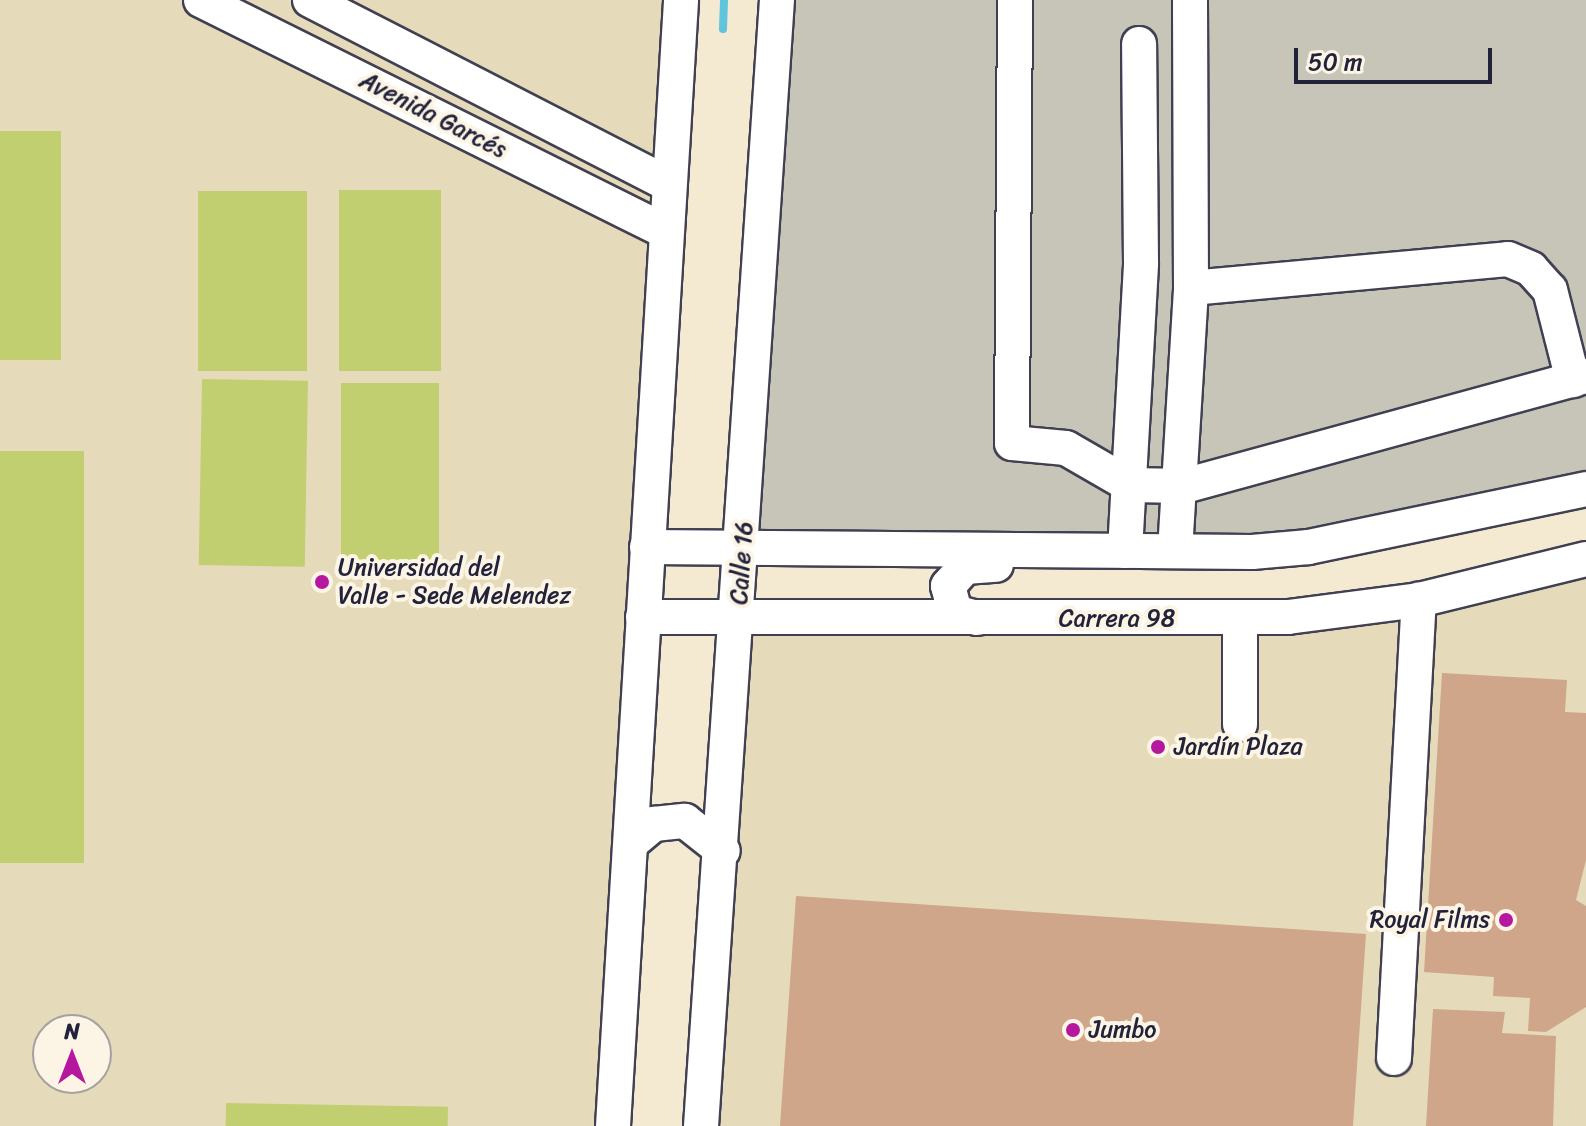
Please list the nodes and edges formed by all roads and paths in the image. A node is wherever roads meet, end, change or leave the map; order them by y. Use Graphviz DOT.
graph roads {
  1 [pos="201,0"];
  2 [pos="298,0"];
  3 [pos="310,0"];
  4 [pos="681,0"];
  5 [pos="777,0"];
  6 [pos="1015,0"];
  7 [pos="1190,0"];
  8 [pos="278,37"];
  9 [pos="395,44"];
  10 [pos="1139,44"];
  11 [pos="424,60"];
  12 [pos="367,82"];
  13 [pos="401,99"];
  14 [pos="668,184"];
  15 [pos="665,231"];
  16 [pos="1191,288"];
  17 [pos="1580,378"];
  18 [pos="1130,485"];
  19 [pos="1184,486"];
  20 [pos="1586,489"];
  21 [pos="647,547"];
  22 [pos="744,549"];
  23 [pos="1047,551"];
  24 [pos="1125,551"];
  25 [pos="1175,551"];
  26 [pos="1586,559"];
  27 [pos="1419,600"];
  28 [pos="643,617"];
  29 [pos="739,618"];
  30 [pos="977,618"];
  31 [pos="1240,618"];
  32 [pos="1240,724"];
  33 [pos="631,843"];
  34 [pos="723,851"];
  35 [pos="1394,1058"];
  36 [pos="613,1126"];
  37 [pos="701,1126"];
  1 -- 8 [label="street, Avenida Garcés"];
  2 -- 8 [label="street"];
  3 -- 9 [label="street, Avenida Garcés"];
  4 -- 14 [label="street"];
  5 -- 22 [label="street, Calle 16"];
  6 -- 18 [label="street"];
  7 -- 16 [label="street"];
  8 -- 12 [label="street, Avenida Garcés"];
  9 -- 11 [label="street, Avenida Garcés"];
  9 -- 12 [label="street"];
  10 -- 18 [label="street"];
  11 -- 13 [label="street"];
  11 -- 14 [label="street, Avenida Garcés"];
  12 -- 13 [label="street, Avenida Garcés"];
  13 -- 15 [label="street, Avenida Garcés"];
  14 -- 15 [label="street"];
  15 -- 21 [label="street"];
  16 -- 17 [label="street"];
  16 -- 19 [label="street"];
  17 -- 19 [label="street"];
  18 -- 19 [label="street"];
  18 -- 24 [label="street"];
  19 -- 25 [label="street"];
  20 -- 25 [label="street"];
  21 -- 22 [label="street"];
  21 -- 28 [label="street"];
  22 -- 23 [label="street"];
  22 -- 29 [label="street, Calle 16"];
  23 -- 24 [label="street"];
  23 -- 30 [label="street"];
  24 -- 25 [label="street"];
  26 -- 27 [label="street, Carrera 98"];
  27 -- 31 [label="street, Carrera 98"];
  27 -- 35 [label="street"];
  28 -- 29 [label="street, Carrera 98"];
  28 -- 33 [label="street"];
  29 -- 30 [label="street, Carrera 98"];
  29 -- 34 [label="street, Calle 16"];
  30 -- 31 [label="street, Carrera 98"];
  31 -- 32 [label="street"];
  33 -- 34 [label="street"];
  33 -- 36 [label="street"];
  34 -- 37 [label="street, Calle 16"];
}
